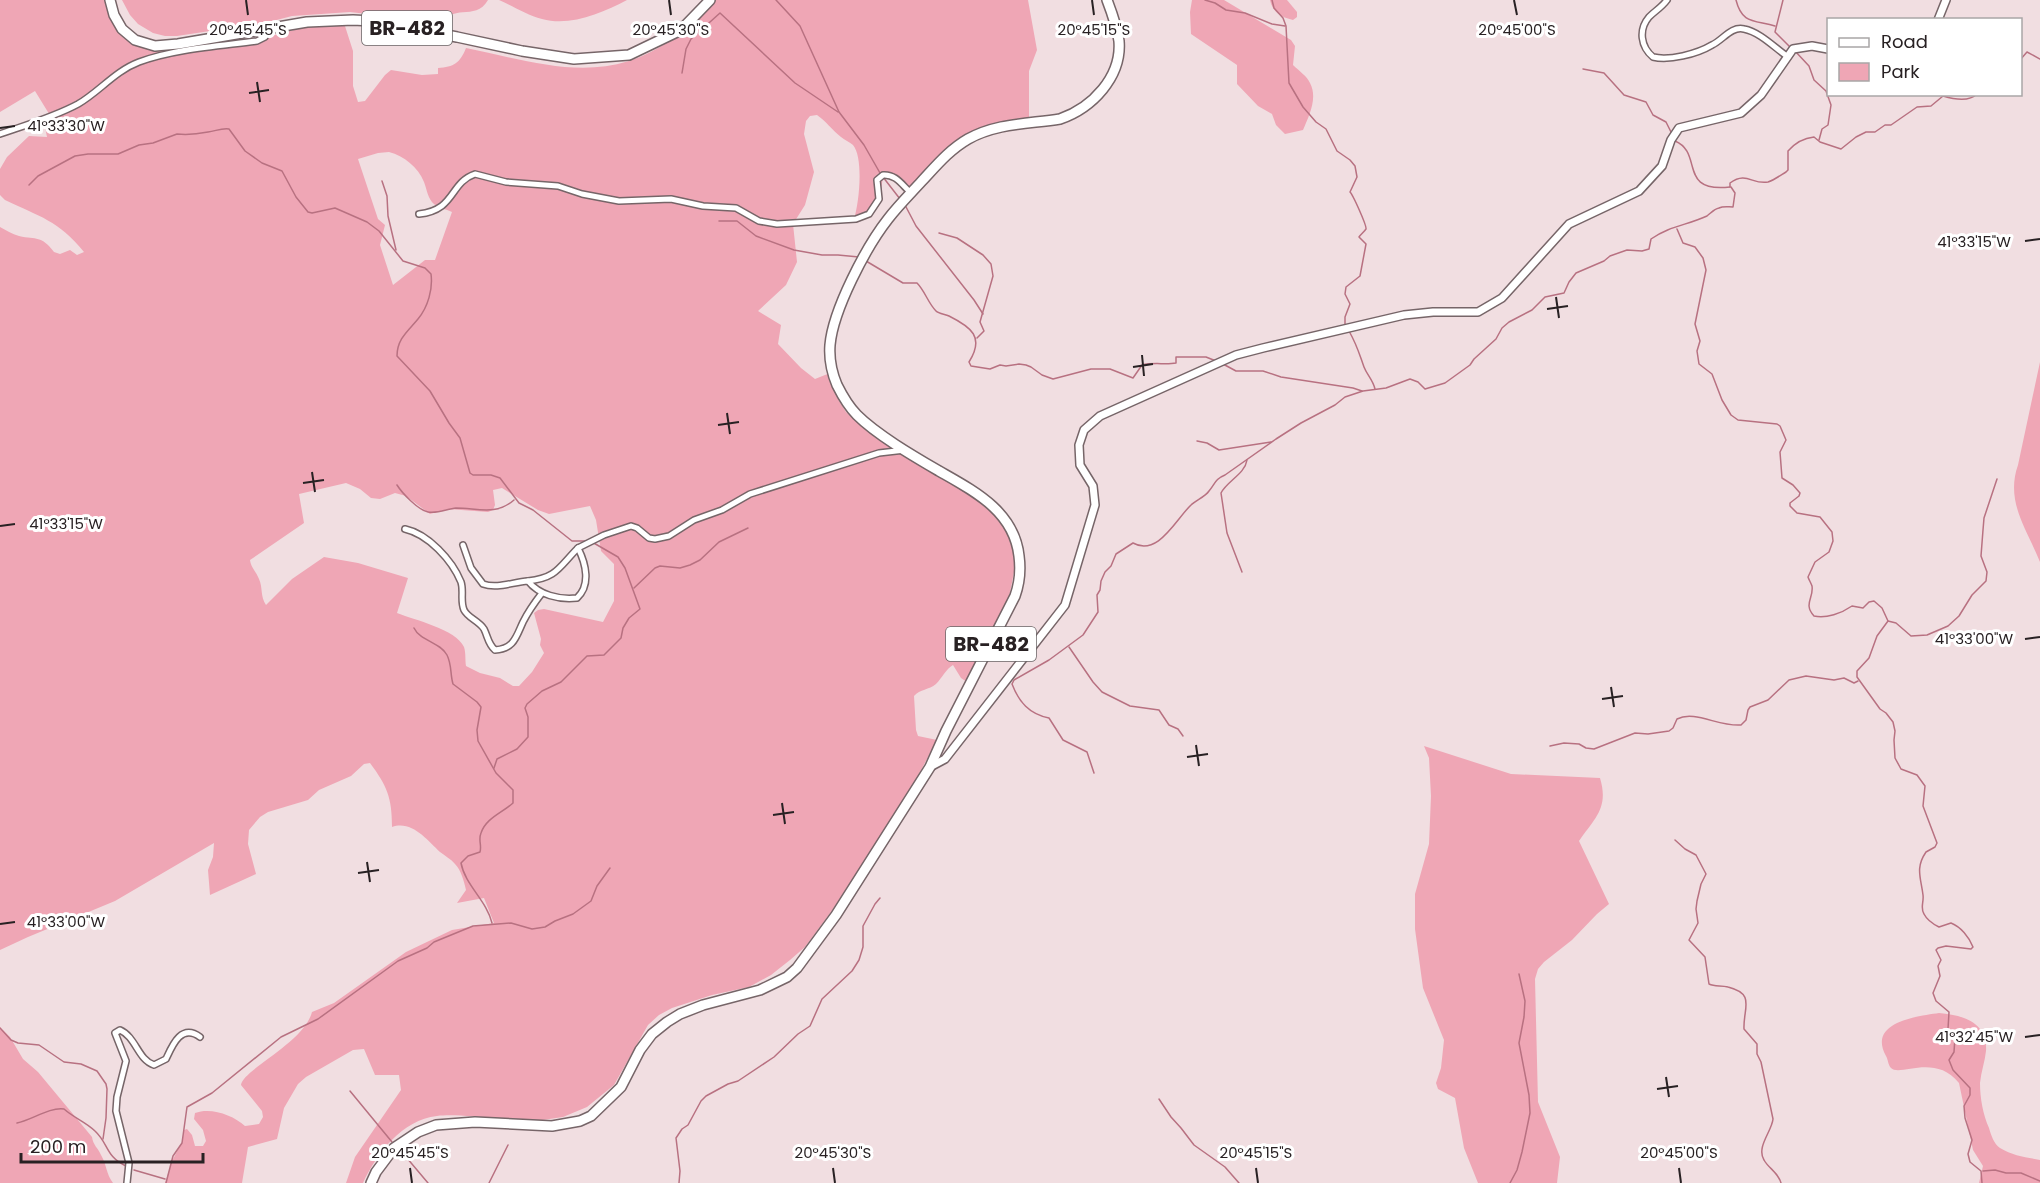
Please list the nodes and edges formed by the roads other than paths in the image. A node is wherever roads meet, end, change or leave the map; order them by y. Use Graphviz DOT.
graph roads {
  1 [pos="110,0"];
  2 [pos="710,0"];
  3 [pos="1107,0"];
  4 [pos="1666,0"];
  5 [pos="1946,0"];
  6 [pos="1939,18"];
  7 [pos="268,28"];
  8 [pos="1827,49"];
  9 [pos="1788,57"];
  10 [pos="0,134"];
  11 [pos="911,193"];
  12 [pos="418,214"];
  13 [pos="906,450"];
  14 [pos="405,529"];
  15 [pos="462,545"];
  16 [pos="578,548"];
  17 [pos="528,581"];
  18 [pos="542,593"];
  19 [pos="930,767"];
  20 [pos="200,1037"];
  21 [pos="127,1183"];
  22 [pos="371,1183"];
  1 -- 7 [label="highway, BR-482"];
  2 -- 7 [label="highway, BR-482"];
  3 -- 11 [label="highway, BR-482"];
  4 -- 9 [label="street"];
  5 -- 6 [label="street"];
  7 -- 10 [label="street"];
  8 -- 9 [label="street"];
  9 -- 19 [label="street"];
  11 -- 12 [label="street"];
  11 -- 13 [label="highway, BR-482"];
  13 -- 16 [label="street"];
  13 -- 19 [label="highway, BR-482"];
  14 -- 18 [label="street"];
  15 -- 17 [label="street"];
  16 -- 17 [label="street"];
  16 -- 18 [label="street"];
  17 -- 18 [label="street"];
  19 -- 22 [label="highway, BR-482"];
  20 -- 21 [label="street"];
}
